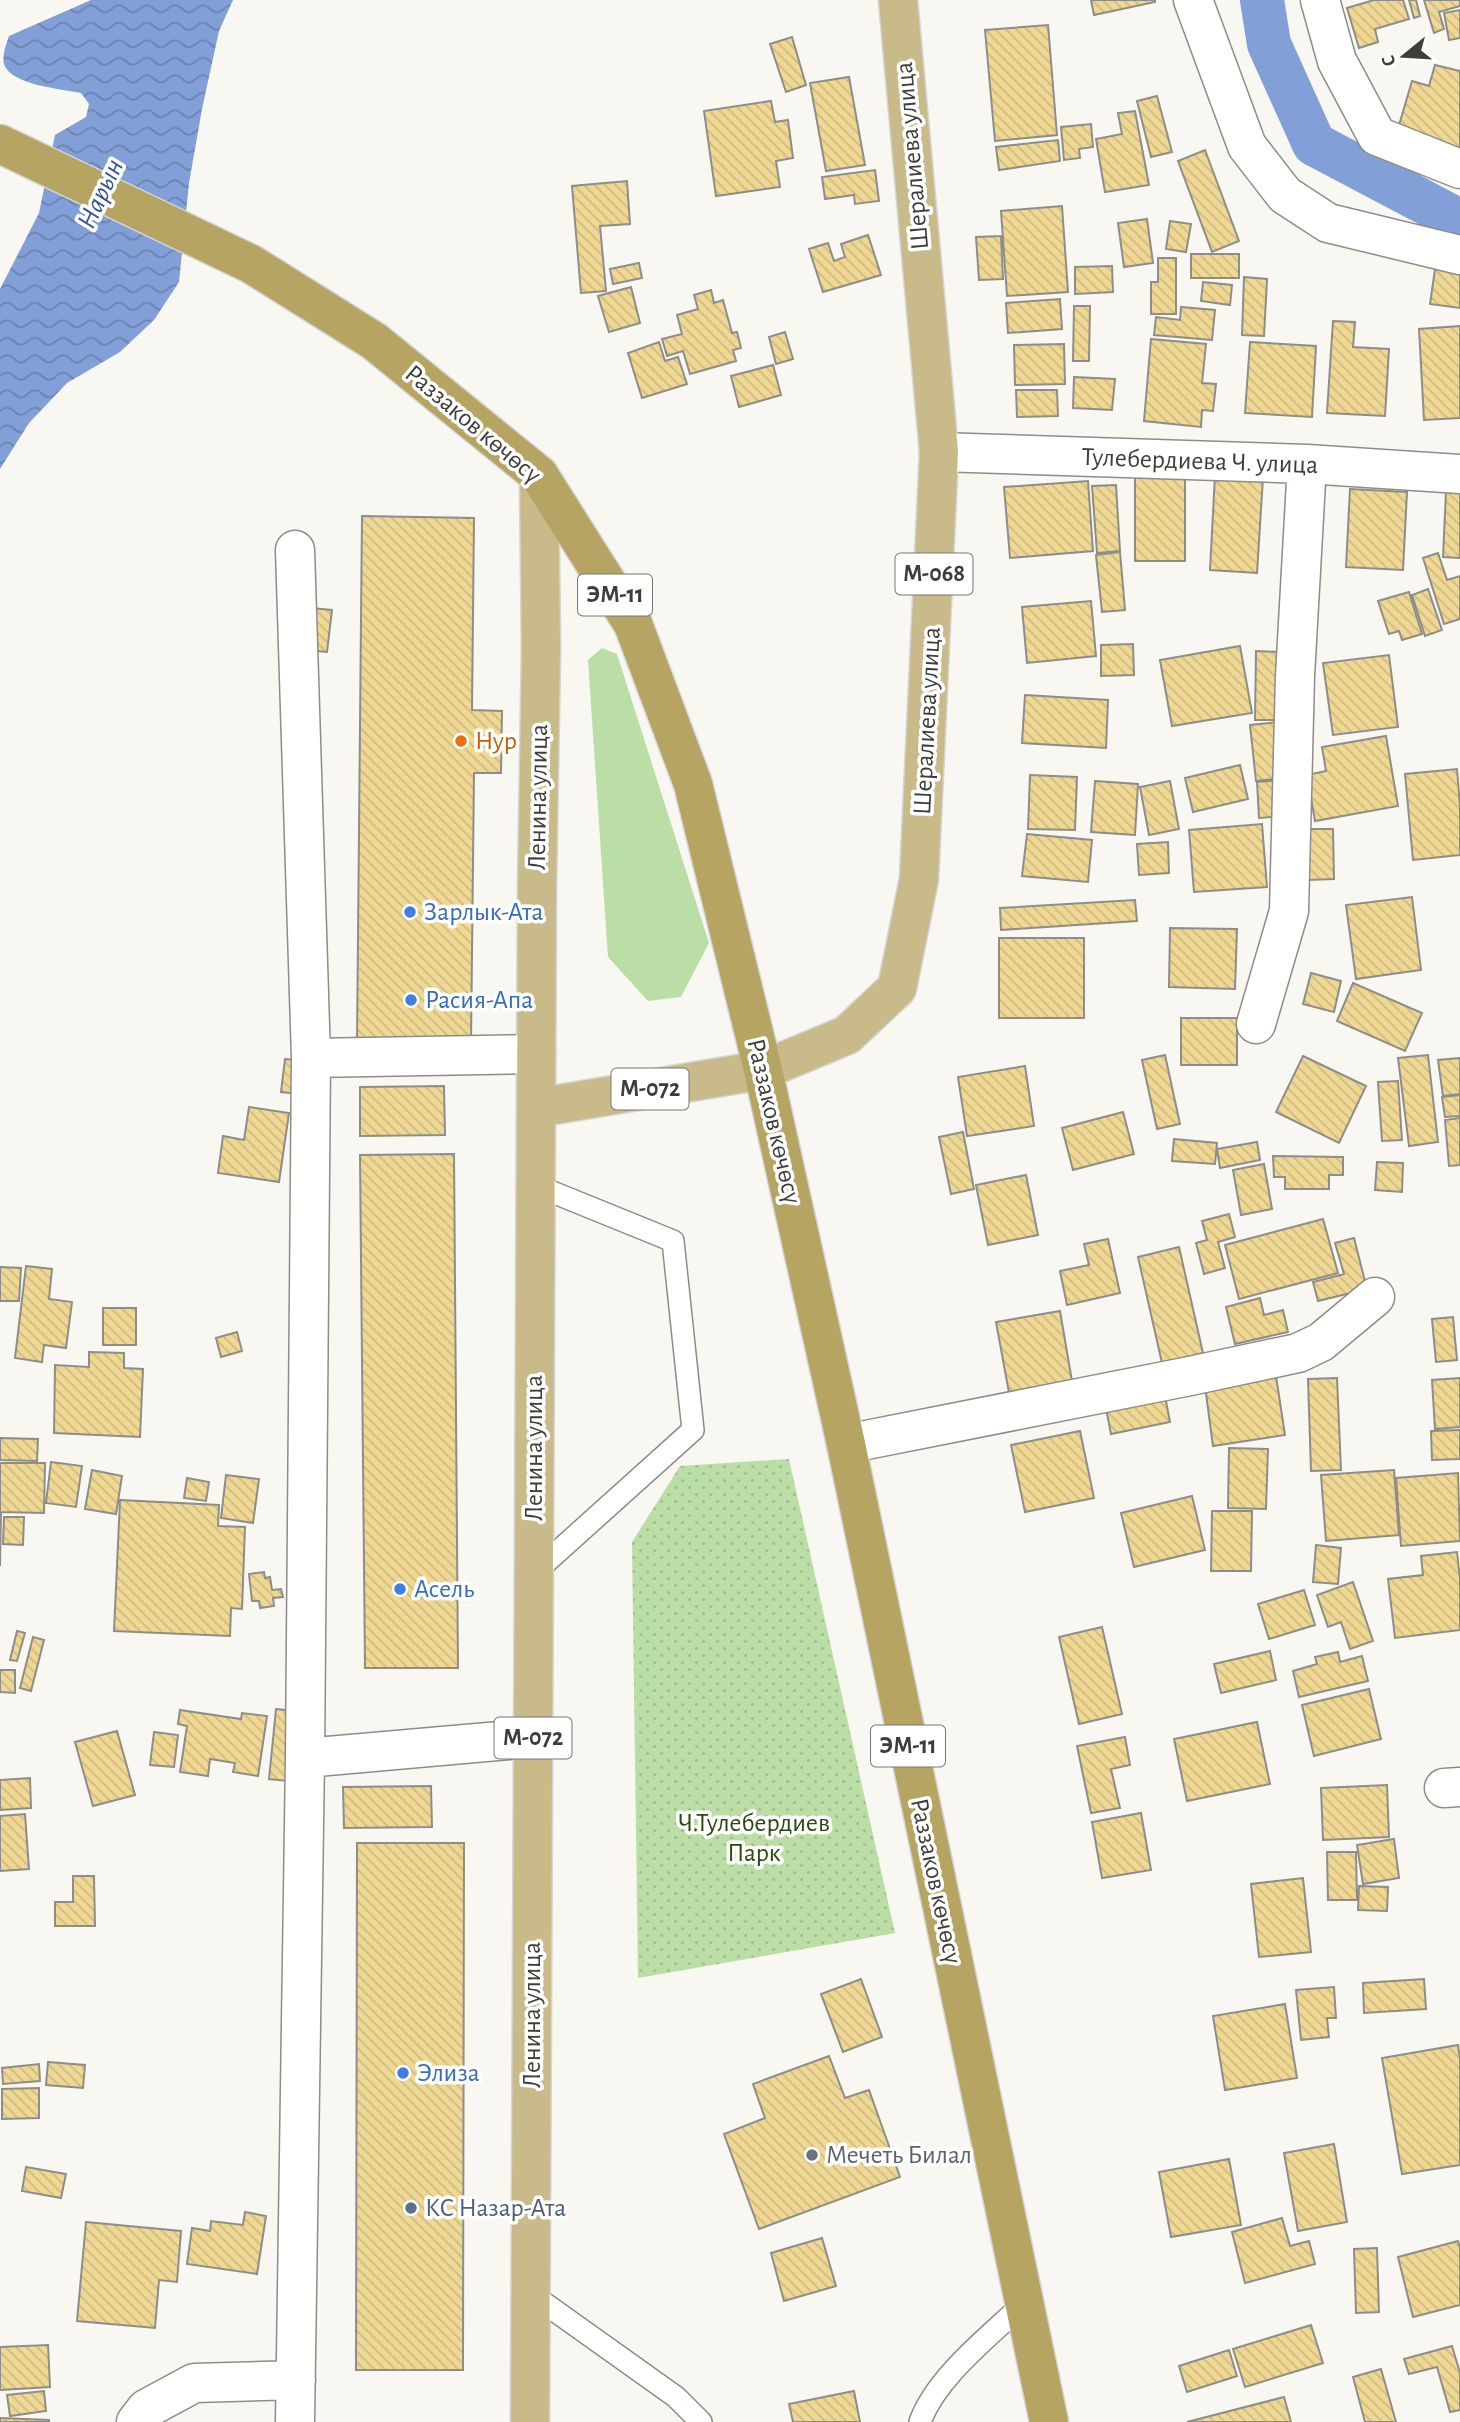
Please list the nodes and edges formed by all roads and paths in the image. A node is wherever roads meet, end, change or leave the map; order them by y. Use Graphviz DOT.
graph roads {
  1 [pos="898,0"];
  2 [pos="1193,0"];
  3 [pos="1320,0"];
  4 [pos="0,144"];
  5 [pos="1460,169"];
  6 [pos="1460,255"];
  7 [pos="939,452"];
  8 [pos="1307,464"];
  9 [pos="1460,474"];
  10 [pos="539,475"];
  11 [pos="295,550"];
  12 [pos="1256,1024"];
  13 [pos="536,1054"];
  14 [pos="311,1058"];
  15 [pos="764,1070"];
  16 [pos="536,1108"];
  17 [pos="536,1185"];
  18 [pos="1375,1297"];
  19 [pos="846,1444"];
  20 [pos="534,1573"];
  21 [pos="533,1738"];
  22 [pos="305,1758"];
  23 [pos="530,2292"];
  24 [pos="1024,2303"];
  25 [pos="296,2380"];
  26 [pos="136,2422"];
  27 [pos="295,2422"];
  28 [pos="530,2422"];
  29 [pos="701,2422"];
  30 [pos="920,2422"];
  31 [pos="1049,2422"];
  1 -- 7 [label="main road, Шералиева улица / М-068"];
  2 -- 6 [label="street"];
  3 -- 5 [label="street"];
  4 -- 10 [label="highway, Раззаков көчөсү / ЭМ-11"];
  7 -- 8 [label="street, Тулебердиева Ч. улица"];
  7 -- 15 [label="main road, Шералиева улица / М-068"];
  8 -- 9 [label="street, Тулебердиева Ч. улица"];
  8 -- 12 [label="street"];
  10 -- 13 [label="main road, Ленина улица / М-072"];
  10 -- 15 [label="highway, Раззаков көчөсү / ЭМ-11"];
  11 -- 14 [label="street"];
  13 -- 14 [label="street"];
  13 -- 16 [label="main road, Ленина улица / М-072"];
  14 -- 22 [label="street"];
  15 -- 16 [label="main road, М-072"];
  15 -- 19 [label="highway, Раззаков көчөсү / ЭМ-11"];
  16 -- 17 [label="main road, Ленина улица / М-072"];
  17 -- 20 [label="main road, Ленина улица / М-072"];
  17 -- 20 [label="lane"];
  18 -- 19 [label="street"];
  19 -- 24 [label="highway, Раззаков көчөсү / ЭМ-11"];
  20 -- 21 [label="main road, Ленина улица / М-072"];
  21 -- 22 [label="street"];
  21 -- 23 [label="main road, Ленина улица / М-072"];
  22 -- 25 [label="street"];
  23 -- 28 [label="main road, Ленина улица / М-072"];
  23 -- 29 [label="lane"];
  24 -- 30 [label="lane"];
  24 -- 31 [label="highway, Раззаков көчөсү / ЭМ-11"];
  25 -- 26 [label="street"];
  25 -- 27 [label="street"];
}
